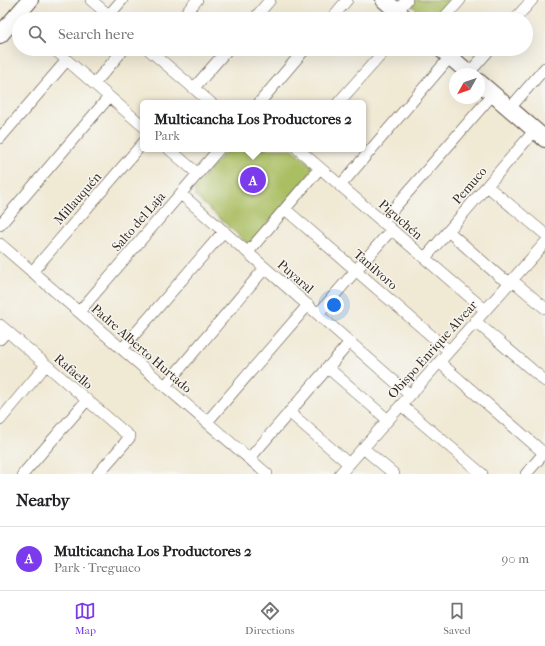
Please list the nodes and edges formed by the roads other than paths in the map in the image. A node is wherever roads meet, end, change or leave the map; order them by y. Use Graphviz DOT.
graph roads {
  1 [pos="30,0"];
  2 [pos="91,0"];
  3 [pos="122,0"];
  4 [pos="197,0"];
  5 [pos="270,0"];
  6 [pos="347,0"];
  7 [pos="384,0"];
  8 [pos="460,0"];
  9 [pos="532,0"];
  10 [pos="403,10"];
  11 [pos="22,12"];
  12 [pos="105,12"];
  13 [pos="114,12"];
  14 [pos="187,12"];
  15 [pos="260,12"];
  16 [pos="337,12"];
  17 [pos="449,12"];
  18 [pos="522,12"];
  19 [pos="12,24"];
  20 [pos="0,35"];
  21 [pos="62,56"];
  22 [pos="118,56"];
  23 [pos="159,56"];
  24 [pos="222,56"];
  25 [pos="299,56"];
  26 [pos="380,56"];
  27 [pos="444,56"];
  28 [pos="450,56"];
  29 [pos="486,56"];
  30 [pos="67,60"];
  31 [pos="464,68"];
  32 [pos="478,68"];
  33 [pos="545,68"];
  34 [pos="94,84"];
  35 [pos="485,87"];
  36 [pos="194,88"];
  37 [pos="493,94"];
  38 [pos="109,97"];
  39 [pos="208,100"];
  40 [pos="262,100"];
  41 [pos="341,100"];
  42 [pos="510,108"];
  43 [pos="140,123"];
  44 [pos="540,135"];
  45 [pos="0,138"];
  46 [pos="140,146"];
  47 [pos="172,152"];
  48 [pos="216,152"];
  49 [pos="301,152"];
  50 [pos="320,168"];
  51 [pos="198,174"];
  52 [pos="340,186"];
  53 [pos="487,186"];
  54 [pos="181,194"];
  55 [pos="285,209"];
  56 [pos="382,222"];
  57 [pos="0,225"];
  58 [pos="391,230"];
  59 [pos="448,231"];
  60 [pos="224,232"];
  61 [pos="545,234"];
  62 [pos="545,243"];
  63 [pos="1,246"];
  64 [pos="248,252"];
  65 [pos="425,258"];
  66 [pos="266,268"];
  67 [pos="356,271"];
  68 [pos="32,272"];
  69 [pos="510,282"];
  70 [pos="308,305"];
  71 [pos="545,308"];
  72 [pos="485,310"];
  73 [pos="79,312"];
  74 [pos="318,314"];
  75 [pos="475,321"];
  76 [pos="2,332"];
  77 [pos="350,342"];
  78 [pos="122,349"];
  79 [pos="449,351"];
  80 [pos="439,362"];
  81 [pos="46,365"];
  82 [pos="327,368"];
  83 [pos="545,381"];
  84 [pos="164,386"];
  85 [pos="410,395"];
  86 [pos="87,400"];
  87 [pos="401,405"];
  88 [pos="289,412"];
  89 [pos="0,420"];
  90 [pos="388,420"];
  91 [pos="207,422"];
  92 [pos="363,448"];
  93 [pos="545,453"];
  94 [pos="249,459"];
  95 [pos="349,464"];
  96 [pos="22,474"];
  97 [pos="98,474"];
  98 [pos="267,474"];
  99 [pos="340,474"];
  100 [pos="394,474"];
  101 [pos="482,474"];
  102 [pos="526,474"];
  1 -- 11 [label="street"];
  2 -- 12 [label="street"];
  3 -- 13 [label="street"];
  4 -- 14 [label="street"];
  5 -- 15 [label="street"];
  6 -- 16 [label="street"];
  7 -- 10 [label="street"];
  8 -- 17 [label="street"];
  9 -- 18 [label="street"];
  19 -- 20 [label="street"];
  21 -- 30 [label="street"];
  22 -- 34 [label="street"];
  23 -- 36 [label="street"];
  24 -- 36 [label="street"];
  25 -- 40 [label="street"];
  26 -- 41 [label="street"];
  27 -- 52 [label="street"];
  28 -- 31 [label="street"];
  29 -- 32 [label="street"];
  30 -- 34 [label="street"];
  30 -- 45 [label="street"];
  33 -- 42 [label="street"];
  34 -- 38 [label="street"];
  35 -- 37 [label="street"];
  36 -- 39 [label="street"];
  37 -- 42 [label="street"];
  37 -- 56 [label="street"];
  38 -- 43 [label="street"];
  38 -- 57 [label="street"];
  42 -- 44 [label="street"];
  44 -- 53 [label="street, Pemuco"];
  46 -- 68 [label="street, Millauquén"];
  47 -- 51 [label="street"];
  48 -- 51 [label="street, Salto del Laja"];
  49 -- 50 [label="street, Piguchén"];
  50 -- 52 [label="street, Piguchén"];
  50 -- 55 [label="street"];
  51 -- 54 [label="street, Salto del Laja"];
  52 -- 56 [label="street, Piguchén"];
  53 -- 59 [label="street, Pemuco"];
  53 -- 61 [label="street"];
  54 -- 60 [label="street, Puyaral"];
  54 -- 73 [label="street, Salto del Laja"];
  55 -- 64 [label="street"];
  55 -- 67 [label="street, Tanilvoro"];
  56 -- 58 [label="street, Piguchén"];
  58 -- 65 [label="street, Piguchén"];
  58 -- 67 [label="street"];
  59 -- 65 [label="street, Pemuco"];
  59 -- 69 [label="street"];
  60 -- 64 [label="street, Puyaral"];
  60 -- 78 [label="street"];
  62 -- 69 [label="street, Obispo Enrique Alvear"];
  63 -- 68 [label="street, Padre Alberto Hurtado"];
  64 -- 66 [label="street, Puyaral"];
  65 -- 72 [label="street, Piguchén"];
  66 -- 70 [label="street, Puyaral"];
  66 -- 84 [label="street"];
  67 -- 74 [label="street"];
  67 -- 79 [label="street, Tanilvoro"];
  68 -- 73 [label="street, Padre Alberto Hurtado"];
  69 -- 71 [label="street"];
  69 -- 72 [label="street, Obispo Enrique Alvear"];
  70 -- 74 [label="street, Puyaral"];
  70 -- 91 [label="street"];
  72 -- 75 [label="street, Obispo Enrique Alvear"];
  73 -- 78 [label="street, Padre Alberto Hurtado"];
  74 -- 77 [label="street, Puyaral"];
  75 -- 79 [label="street, Obispo Enrique Alvear"];
  75 -- 83 [label="street"];
  76 -- 81 [label="street, Rafaello"];
  77 -- 82 [label="street"];
  77 -- 85 [label="street, Puyaral"];
  78 -- 84 [label="street, Padre Alberto Hurtado"];
  79 -- 80 [label="street, Obispo Enrique Alvear"];
  80 -- 85 [label="street, Obispo Enrique Alvear"];
  80 -- 93 [label="street"];
  81 -- 86 [label="street, Rafaello"];
  81 -- 89 [label="street"];
  82 -- 88 [label="street"];
  82 -- 90 [label="street"];
  84 -- 91 [label="street, Padre Alberto Hurtado"];
  85 -- 87 [label="street, Obispo Enrique Alvear"];
  86 -- 96 [label="street"];
  86 -- 97 [label="street, Rafaello"];
  87 -- 90 [label="street, Obispo Enrique Alvear"];
  87 -- 101 [label="street"];
  88 -- 94 [label="street"];
  88 -- 95 [label="street"];
  90 -- 92 [label="street, Obispo Enrique Alvear"];
  91 -- 94 [label="street, Padre Alberto Hurtado"];
  92 -- 95 [label="street, Obispo Enrique Alvear"];
  92 -- 100 [label="street"];
  93 -- 102 [label="street"];
  94 -- 98 [label="street, Padre Alberto Hurtado"];
  95 -- 99 [label="street, Obispo Enrique Alvear"];
}
